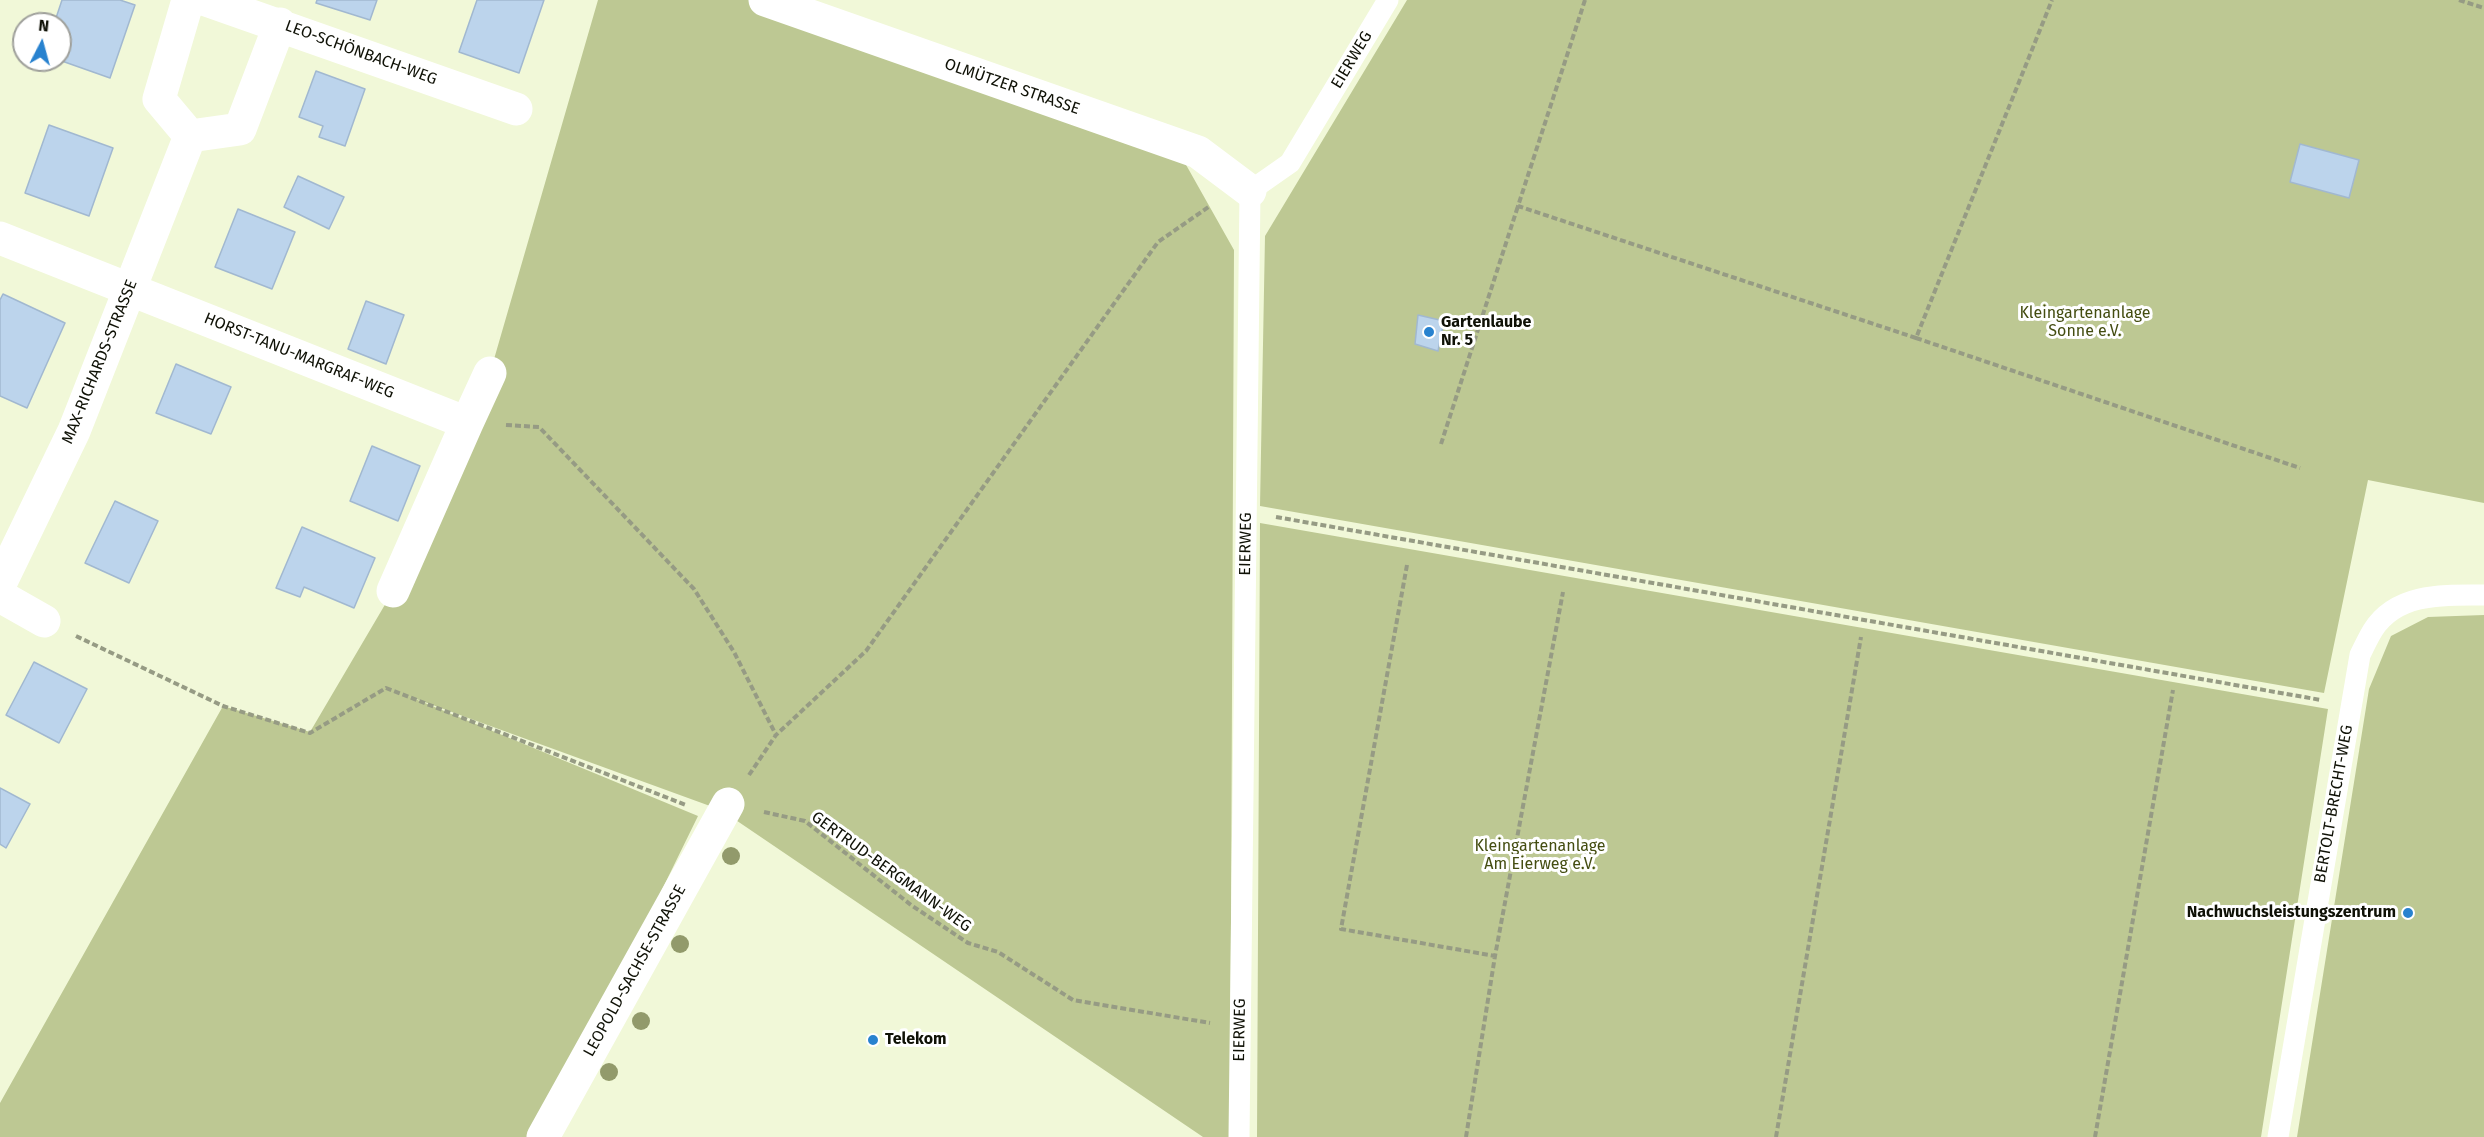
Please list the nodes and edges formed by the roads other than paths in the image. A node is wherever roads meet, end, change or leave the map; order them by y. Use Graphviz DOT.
graph roads {
  1 [pos="188,0"];
  2 [pos="206,0"];
  3 [pos="765,0"];
  4 [pos="1388,0"];
  5 [pos="280,24"];
  6 [pos="516,109"];
  7 [pos="190,136"];
  8 [pos="1250,191"];
  9 [pos="0,238"];
  10 [pos="131,288"];
  11 [pos="490,373"];
  12 [pos="467,423"];
  13 [pos="0,584"];
  14 [pos="393,591"];
  15 [pos="2484,595"];
  16 [pos="0,596"];
  17 [pos="44,621"];
  18 [pos="728,804"];
  19 [pos="543,1137"];
  20 [pos="1239,1137"];
  21 [pos="2278,1137"];
  1 -- 7 [label="street"];
  2 -- 5 [label="street, LEO-SCHÖNBACH-WEG"];
  3 -- 8 [label="street, OLMÜTZER STRASSE"];
  4 -- 8 [label="lane, EIERWEG"];
  5 -- 6 [label="street, LEO-SCHÖNBACH-WEG"];
  5 -- 7 [label="street"];
  7 -- 10 [label="street, MAX-RICHARDS-STRASSE"];
  8 -- 20 [label="lane, EIERWEG"];
  9 -- 10 [label="street, HORST-TANU-MARGRAF-WEG"];
  10 -- 12 [label="street, HORST-TANU-MARGRAF-WEG"];
  10 -- 13 [label="street, MAX-RICHARDS-STRASSE"];
  11 -- 12 [label="street"];
  12 -- 14 [label="street"];
  15 -- 21 [label="lane, BERTOLT-BRECHT-WEG"];
  16 -- 17 [label="street"];
  18 -- 19 [label="street, LEOPOLD-SACHSE-STRASSE"];
}
